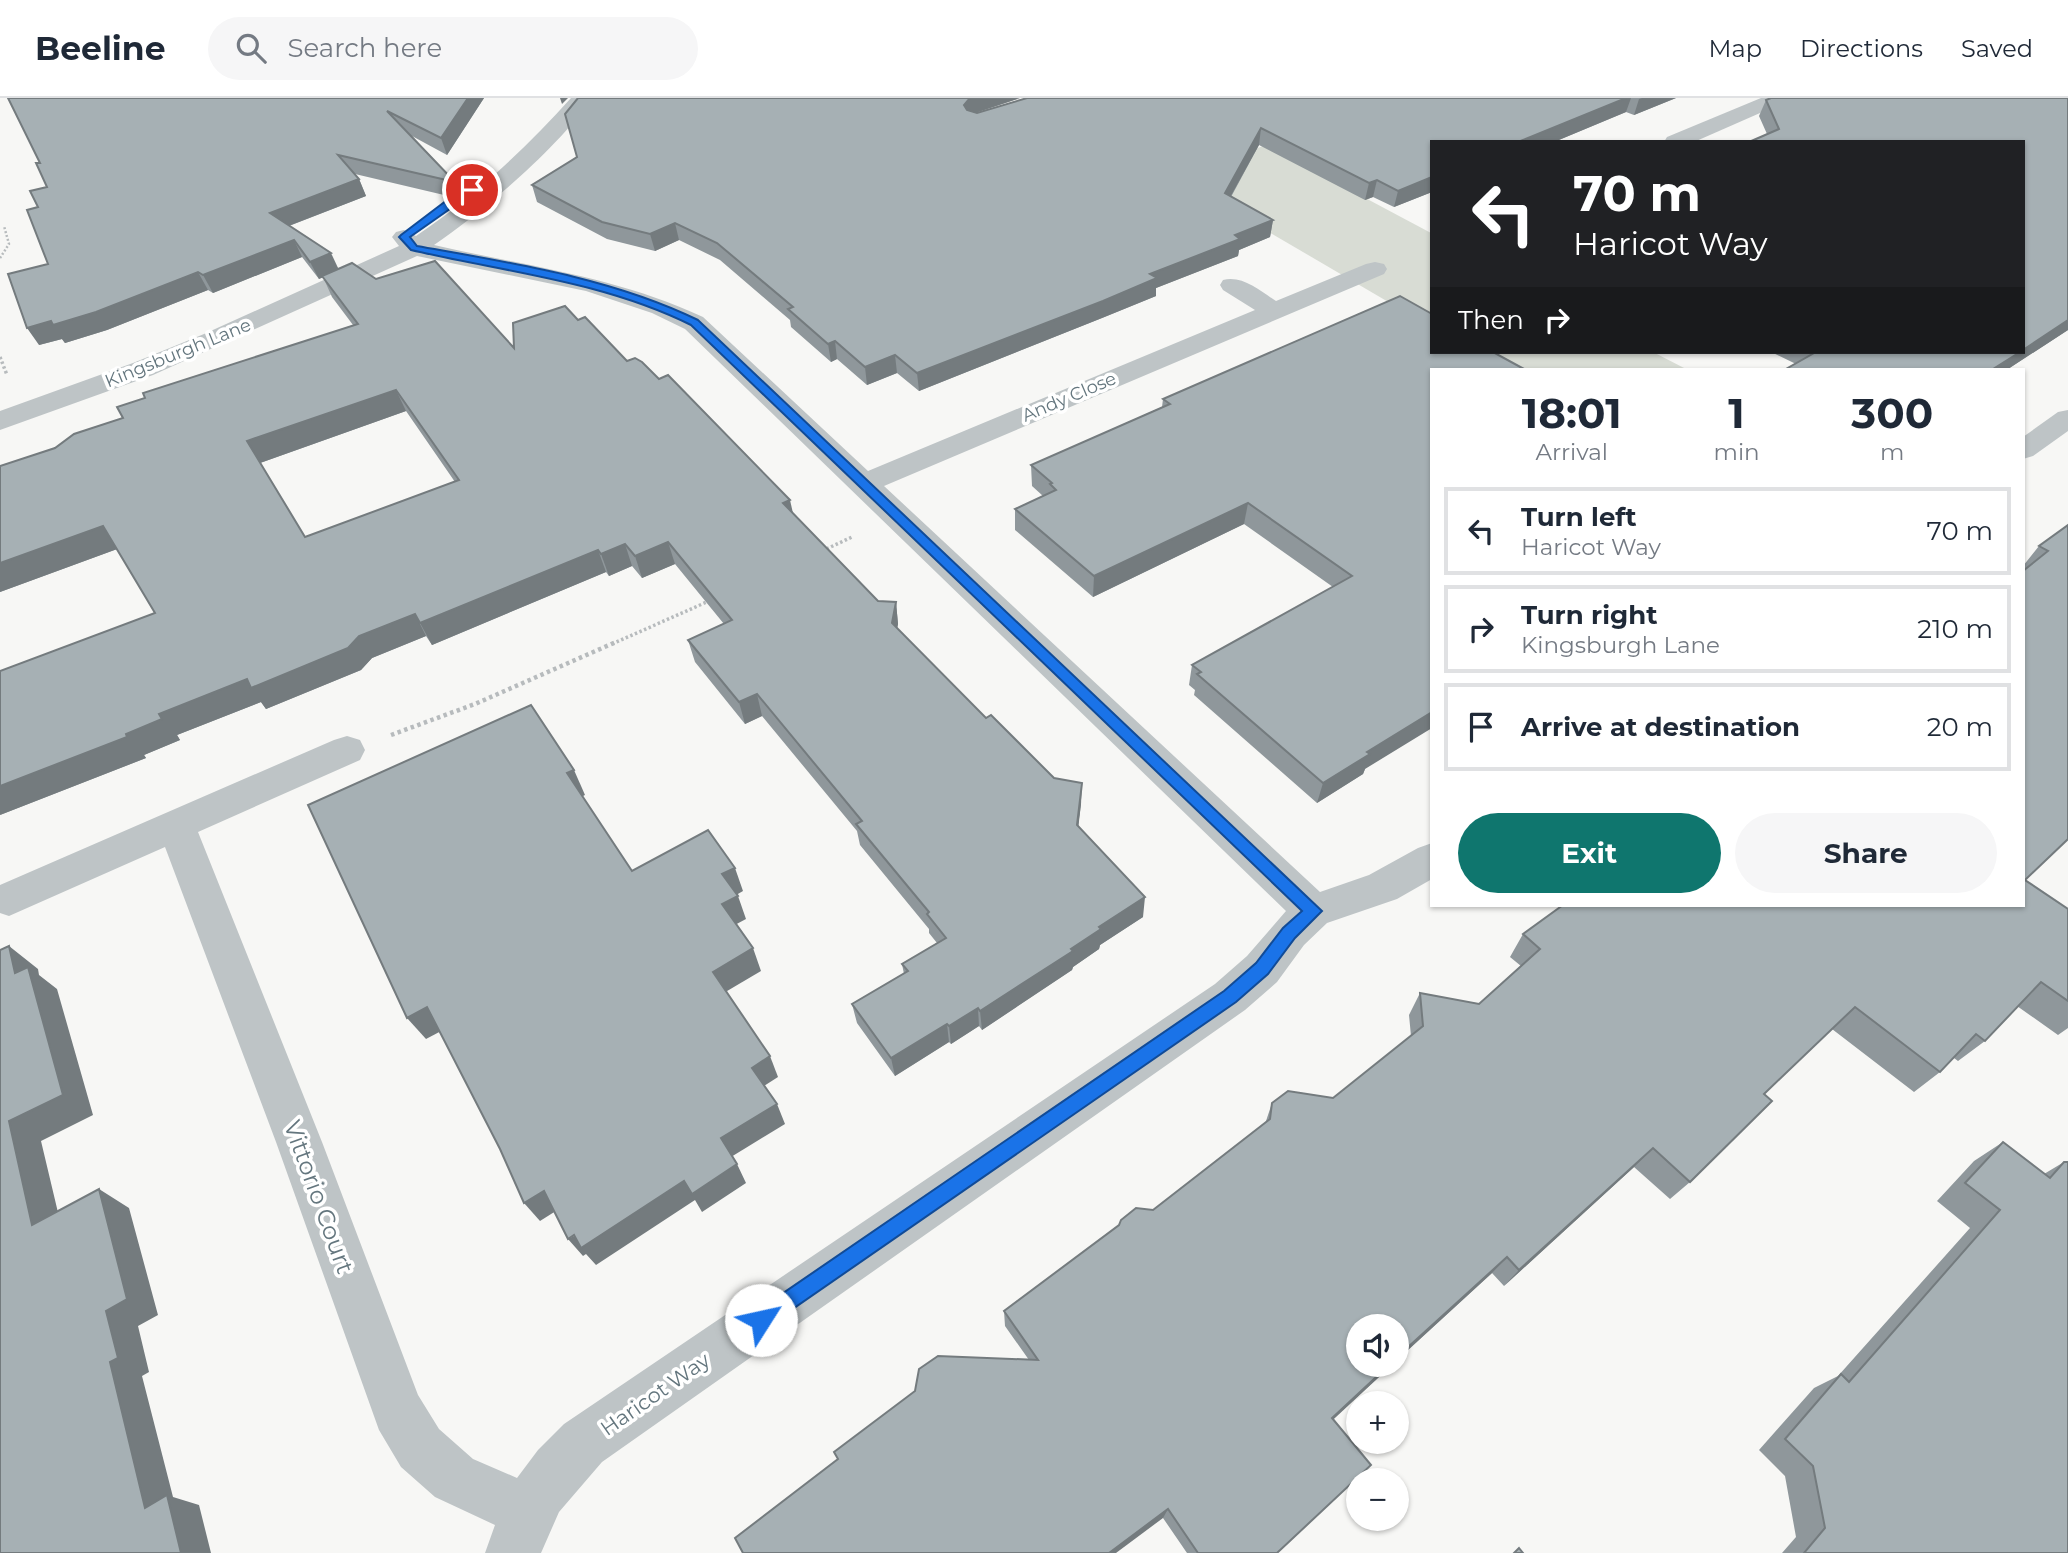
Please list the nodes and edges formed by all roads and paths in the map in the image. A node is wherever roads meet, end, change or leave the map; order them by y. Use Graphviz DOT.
graph roads {
  1 [pos="582,98"];
  2 [pos="1778,98"];
  3 [pos="1680,140"];
  4 [pos="4,226"];
  5 [pos="417,240"];
  6 [pos="0,258"];
  7 [pos="1375,269"];
  8 [pos="1231,285"];
  9 [pos="1274,311"];
  10 [pos="0,356"];
  11 [pos="11,386"];
  12 [pos="85,391"];
  13 [pos="0,415"];
  14 [pos="0,421"];
  15 [pos="2063,428"];
  16 [pos="2025,449"];
  17 [pos="864,483"];
  18 [pos="861,533"];
  19 [pos="810,556"];
  20 [pos="711,600"];
  21 [pos="347,750"];
  22 [pos="177,827"];
  23 [pos="1430,860"];
  24 [pos="9,899"];
  25 [pos="1313,911"];
  26 [pos="520,1532"];
  1 -- 5 [label="street, Kingsburgh Lane"];
  2 -- 3 [label="street"];
  4 -- 6 [label="path"];
  5 -- 12 [label="street, Kingsburgh Lane"];
  5 -- 17 [label="street"];
  7 -- 9 [label="street, Andy Close"];
  8 -- 9 [label="street"];
  9 -- 17 [label="street, Andy Close"];
  10 -- 11 [label="path"];
  12 -- 13 [label="street, Kingsburgh Lane"];
  12 -- 14 [label="street, Kingsburgh Lane"];
  15 -- 16 [label="street"];
  17 -- 25 [label="street"];
  18 -- 19 [label="path"];
  20 -- 21 [label="path"];
  21 -- 22 [label="street"];
  22 -- 24 [label="street"];
  22 -- 26 [label="street, Vittorio Court"];
  23 -- 25 [label="street"];
  25 -- 26 [label="street, Haricot Way"];
}
